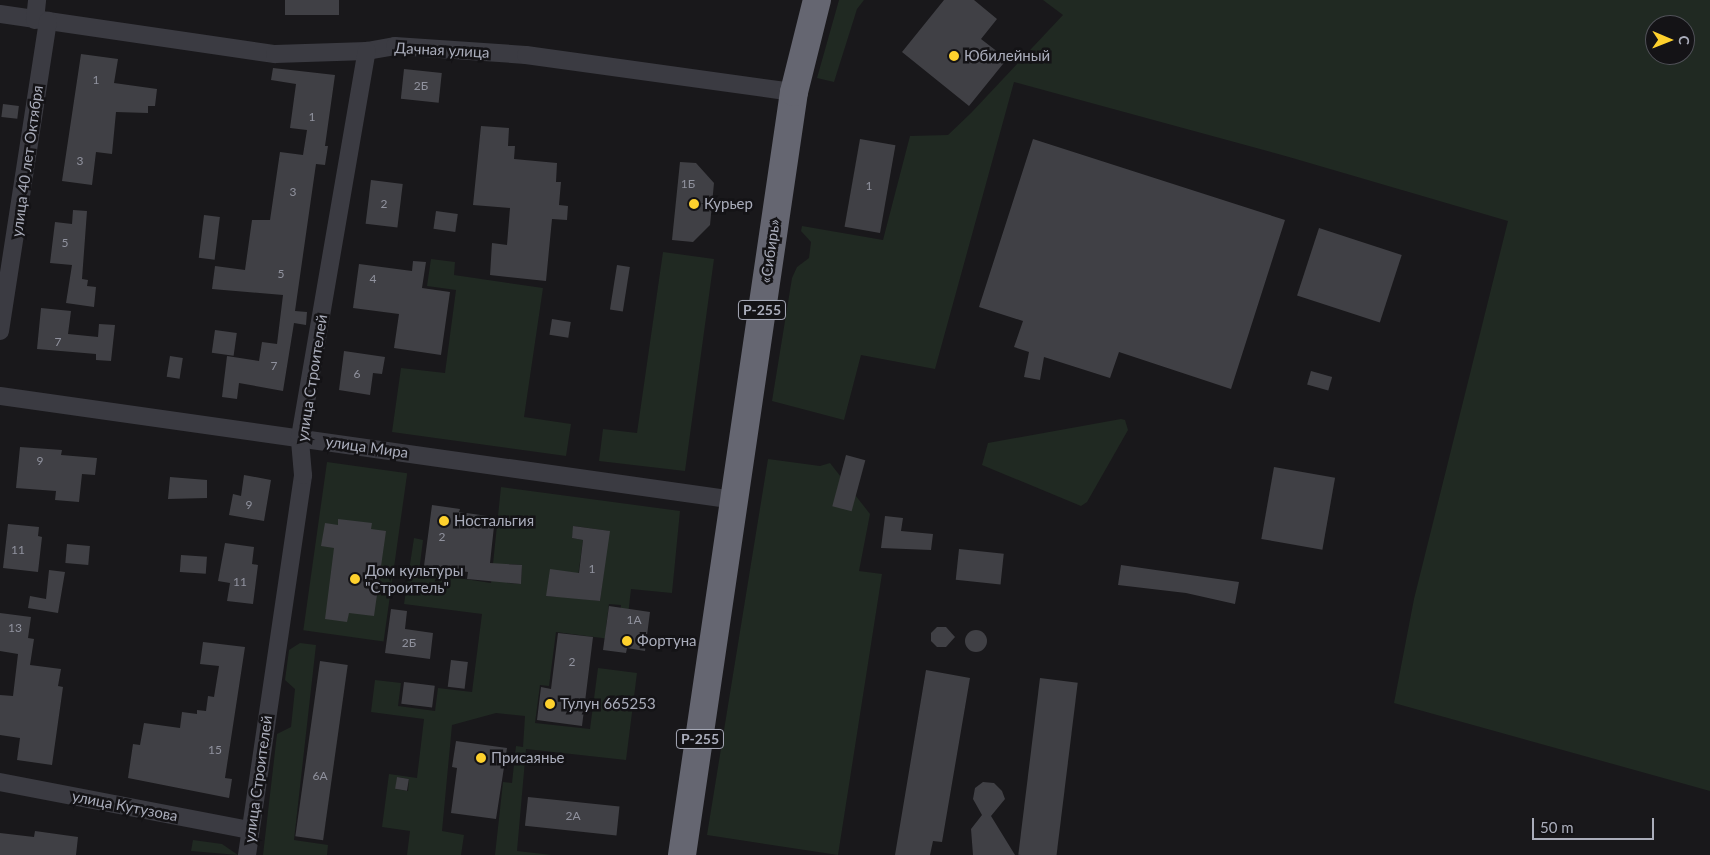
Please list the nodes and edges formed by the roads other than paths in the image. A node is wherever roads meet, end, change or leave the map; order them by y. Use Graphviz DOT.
graph roads {
  1 [pos="37,0"];
  2 [pos="818,0"];
  3 [pos="0,14"];
  4 [pos="42,21"];
  5 [pos="367,51"];
  6 [pos="794,92"];
  7 [pos="7,247"];
  8 [pos="0,331"];
  9 [pos="0,396"];
  10 [pos="300,437"];
  11 [pos="734,500"];
  12 [pos="0,782"];
  13 [pos="249,830"];
  14 [pos="248,855"];
  15 [pos="682,855"];
  1 -- 4 [label="street, улица 40 лет Октября"];
  2 -- 6 [label="highway, «Сибирь» / Р-255"];
  3 -- 4 [label="street, Дачная улица"];
  4 -- 5 [label="street, Дачная улица"];
  4 -- 7 [label="street, улица 40 лет Октября"];
  5 -- 6 [label="street, Дачная улица"];
  5 -- 10 [label="street, улица Строителей"];
  6 -- 11 [label="highway, «Сибирь» / Р-255"];
  7 -- 8 [label="street, улица 40 лет Октября"];
  9 -- 10 [label="street, улица Мира"];
  10 -- 11 [label="street, улица Мира"];
  10 -- 13 [label="street, улица Строителей"];
  11 -- 15 [label="highway, «Сибирь» / Р-255"];
  12 -- 13 [label="street, улица Кутузова"];
  13 -- 14 [label="street, улица Строителей"];
}
